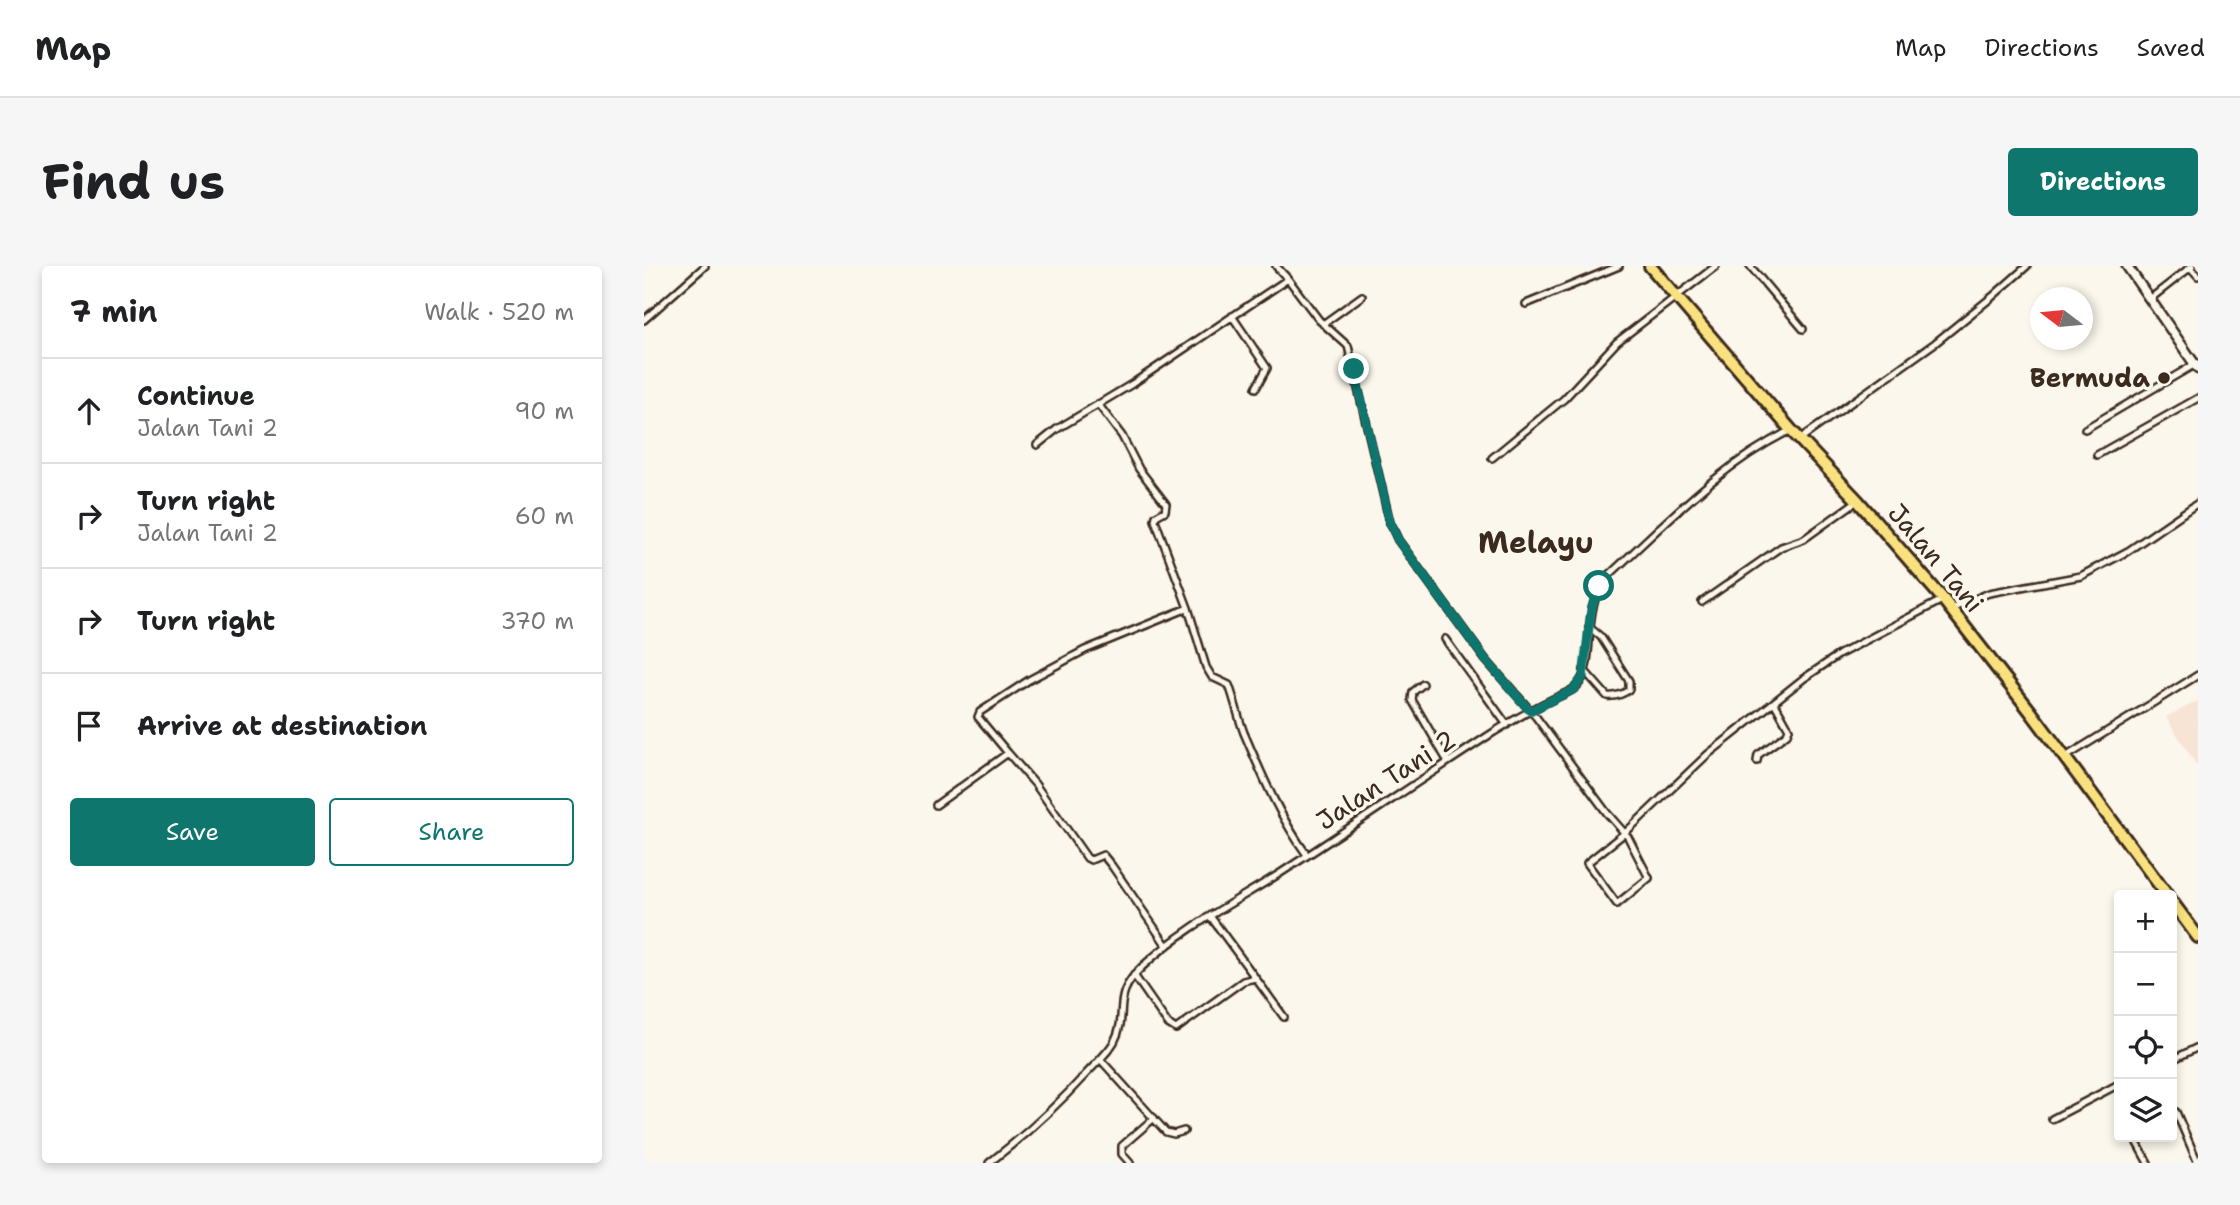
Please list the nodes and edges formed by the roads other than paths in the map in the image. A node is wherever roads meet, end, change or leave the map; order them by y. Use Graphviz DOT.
graph roads {
  1 [pos="705,266"];
  2 [pos="1276,266"];
  3 [pos="1619,266"];
  4 [pos="1650,266"];
  5 [pos="1716,266"];
  6 [pos="1750,266"];
  7 [pos="2026,266"];
  8 [pos="2127,266"];
  9 [pos="2191,267"];
  10 [pos="2198,275"];
  11 [pos="1288,279"];
  12 [pos="1362,296"];
  13 [pos="1677,298"];
  14 [pos="2150,299"];
  15 [pos="1526,304"];
  16 [pos="1232,316"];
  17 [pos="644,320"];
  18 [pos="1323,324"];
  19 [pos="1803,329"];
  20 [pos="2197,366"];
  21 [pos="1256,388"];
  22 [pos="2198,398"];
  23 [pos="1098,404"];
  24 [pos="2085,429"];
  25 [pos="1791,430"];
  26 [pos="1800,439"];
  27 [pos="1037,445"];
  28 [pos="2097,455"];
  29 [pos="1492,458"];
  30 [pos="1858,501"];
  31 [pos="2198,503"];
  32 [pos="1943,599"];
  33 [pos="1702,602"];
  34 [pos="1188,608"];
  35 [pos="1951,609"];
  36 [pos="1589,627"];
  37 [pos="1445,639"];
  38 [pos="1584,670"];
  39 [pos="2198,675"];
  40 [pos="1423,684"];
  41 [pos="1774,702"];
  42 [pos="1530,711"];
  43 [pos="1507,725"];
  44 [pos="1008,753"];
  45 [pos="2064,758"];
  46 [pos="1757,761"];
  47 [pos="1448,762"];
  48 [pos="936,805"];
  49 [pos="1626,832"];
  50 [pos="1307,855"];
  51 [pos="2163,890"];
  52 [pos="2177,909"];
  53 [pos="1210,916"];
  54 [pos="2198,937"];
  55 [pos="1167,946"];
  56 [pos="1134,975"];
  57 [pos="1255,978"];
  58 [pos="1284,1017"];
  59 [pos="2198,1047"];
  60 [pos="2177,1058"];
  61 [pos="1100,1059"];
  62 [pos="2114,1087"];
  63 [pos="2177,1114"];
  64 [pos="1154,1118"];
  65 [pos="2052,1119"];
  66 [pos="1184,1131"];
  67 [pos="2137,1143"];
  68 [pos="989,1163"];
  69 [pos="1130,1163"];
  70 [pos="2148,1163"];
  71 [pos="2198,1163"];
  1 -- 17 [label="street"];
  2 -- 11 [label="street"];
  3 -- 15 [label="street"];
  4 -- 13 [label="highway, Jalan Tani"];
  5 -- 13 [label="street"];
  6 -- 19 [label="street"];
  7 -- 26 [label="street"];
  8 -- 14 [label="street"];
  9 -- 10 [label="street"];
  9 -- 14 [label="street"];
  11 -- 16 [label="street"];
  11 -- 18 [label="street"];
  12 -- 18 [label="street"];
  13 -- 25 [label="highway, Jalan Tani"];
  13 -- 29 [label="street"];
  14 -- 20 [label="street"];
  16 -- 21 [label="street"];
  16 -- 23 [label="street"];
  18 -- 42 [label="street"];
  20 -- 24 [label="street"];
  22 -- 28 [label="street"];
  23 -- 27 [label="street"];
  23 -- 34 [label="street"];
  25 -- 26 [label="highway, Jalan Tani"];
  25 -- 36 [label="street"];
  26 -- 30 [label="highway, Jalan Tani"];
  30 -- 32 [label="highway, Jalan Tani"];
  30 -- 33 [label="street"];
  31 -- 35 [label="street"];
  32 -- 35 [label="highway, Jalan Tani"];
  32 -- 41 [label="street"];
  34 -- 44 [label="street"];
  34 -- 50 [label="street"];
  35 -- 45 [label="highway, Jalan Tani"];
  36 -- 38 [label="street"];
  36 -- 38 [label="street"];
  37 -- 43 [label="street"];
  38 -- 42 [label="street, Jalan Tani 2"];
  39 -- 45 [label="street"];
  40 -- 47 [label="street"];
  41 -- 46 [label="street"];
  41 -- 49 [label="street"];
  42 -- 43 [label="street, Jalan Tani 2"];
  42 -- 49 [label="street"];
  43 -- 47 [label="street, Jalan Tani 2"];
  44 -- 48 [label="street"];
  44 -- 55 [label="street"];
  45 -- 51 [label="highway, Jalan Tani"];
  47 -- 50 [label="street, Jalan Tani 2"];
  49 -- 49 [label="street"];
  50 -- 53 [label="street, Jalan Tani 2"];
  52 -- 54 [label="highway"];
  53 -- 55 [label="street, Jalan Tani 2"];
  53 -- 57 [label="street"];
  55 -- 56 [label="street, Jalan Tani 2"];
  56 -- 57 [label="street"];
  56 -- 61 [label="street, Jalan Tani 2"];
  57 -- 58 [label="street"];
  59 -- 60 [label="street"];
  61 -- 64 [label="street"];
  61 -- 68 [label="street, Jalan Tani 2"];
  62 -- 65 [label="street"];
  63 -- 71 [label="street"];
  64 -- 66 [label="street"];
  64 -- 69 [label="street"];
  67 -- 70 [label="street"];
}
